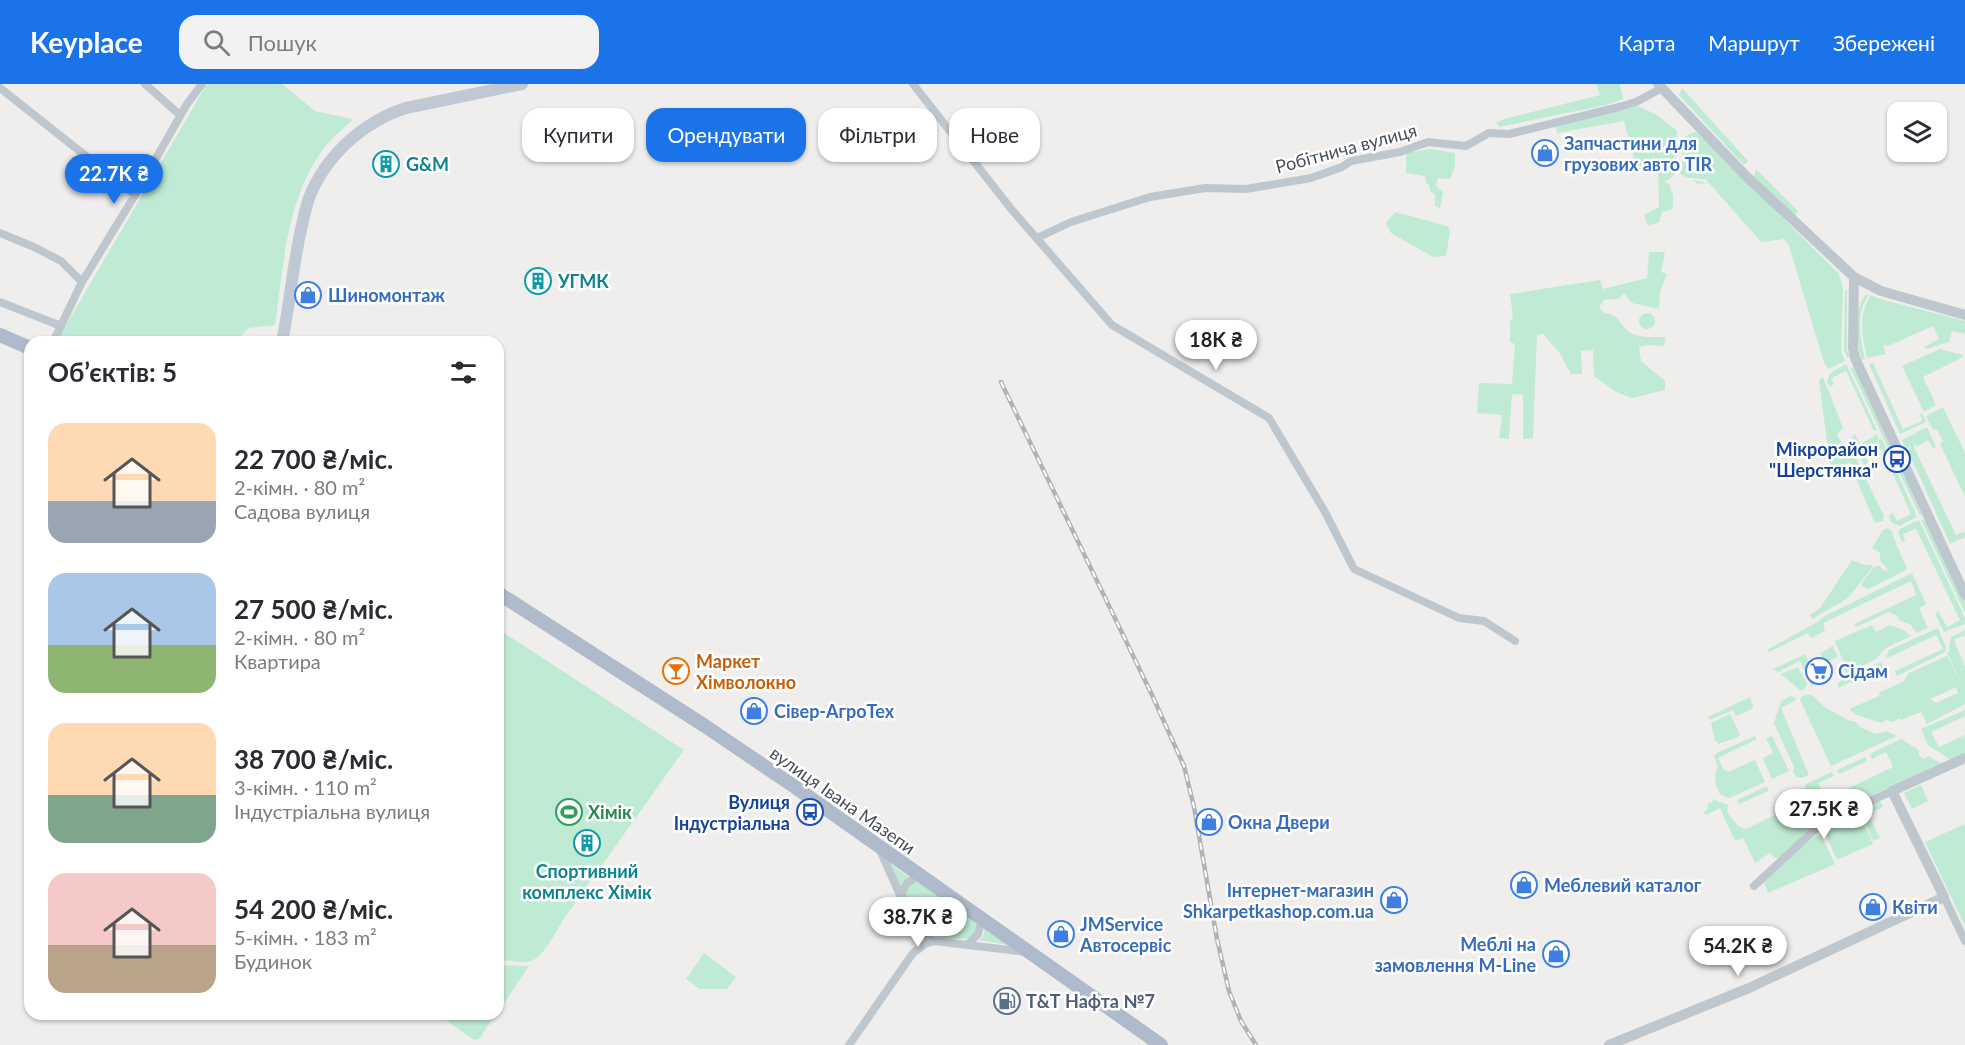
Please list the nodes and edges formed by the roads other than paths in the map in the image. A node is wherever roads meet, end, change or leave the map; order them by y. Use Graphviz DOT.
graph roads {
  1 [pos="146,84"];
  2 [pos="202,84"];
  3 [pos="522,84"];
  4 [pos="913,84"];
  5 [pos="1660,86"];
  6 [pos="0,88"];
  7 [pos="180,115"];
  8 [pos="135,195"];
  9 [pos="0,233"];
  10 [pos="1037,238"];
  11 [pos="1854,277"];
  12 [pos="82,282"];
  13 [pos="0,302"];
  14 [pos="1965,315"];
  15 [pos="61,326"];
  16 [pos="0,335"];
  17 [pos="56,336"];
  18 [pos="283,336"];
  19 [pos="24,345"];
  20 [pos="1965,595"];
  21 [pos="504,597"];
  22 [pos="1515,640"];
  23 [pos="1965,758"];
  24 [pos="1892,791"];
  25 [pos="878,845"];
  26 [pos="921,876"];
  27 [pos="1754,886"];
  28 [pos="1944,897"];
  29 [pos="902,902"];
  30 [pos="982,920"];
  31 [pos="914,926"];
  32 [pos="934,941"];
  33 [pos="1965,941"];
  34 [pos="968,944"];
  35 [pos="913,953"];
  36 [pos="1030,953"];
  37 [pos="849,1045"];
  38 [pos="1161,1045"];
  39 [pos="1609,1045"];
  1 -- 7 [label="street"];
  2 -- 7 [label="street"];
  3 -- 18 [label="main road"];
  4 -- 10 [label="street"];
  5 -- 10 [label="street, Робітнича вулиця"];
  5 -- 11 [label="street"];
  6 -- 8 [label="street"];
  7 -- 8 [label="street"];
  8 -- 12 [label="street"];
  9 -- 12 [label="street"];
  10 -- 22 [label="street"];
  11 -- 14 [label="street"];
  11 -- 20 [label="street"];
  12 -- 15 [label="street"];
  13 -- 15 [label="street"];
  15 -- 17 [label="street"];
  16 -- 19 [label="main road"];
  21 -- 25 [label="main road, вулиця Івана Мазепи"];
  23 -- 24 [label="street"];
  24 -- 27 [label="street"];
  24 -- 28 [label="street"];
  25 -- 26 [label="main road, вулиця Івана Мазепи"];
  25 -- 29 [label="street"];
  26 -- 29 [label="street"];
  26 -- 30 [label="main road, вулиця Івана Мазепи"];
  28 -- 33 [label="street"];
  28 -- 39 [label="street"];
  29 -- 31 [label="street"];
  30 -- 34 [label="street"];
  30 -- 36 [label="main road, вулиця Івана Мазепи"];
  31 -- 32 [label="street"];
  31 -- 35 [label="street"];
  32 -- 34 [label="street"];
  32 -- 35 [label="street"];
  34 -- 36 [label="street"];
  35 -- 37 [label="street"];
  36 -- 38 [label="main road, вулиця Івана Мазепи"];
}
